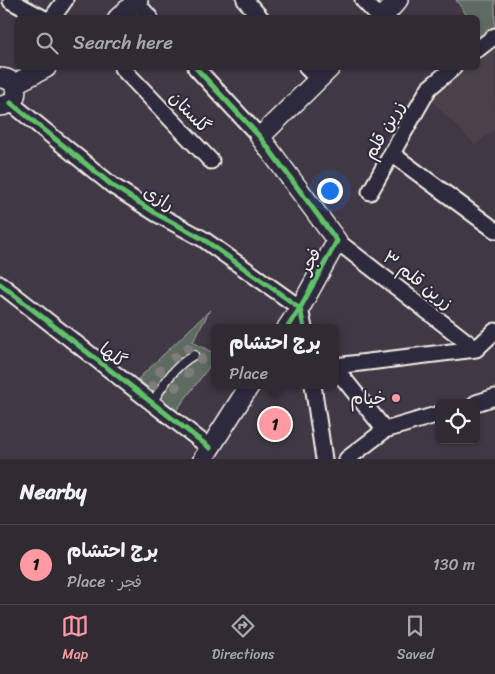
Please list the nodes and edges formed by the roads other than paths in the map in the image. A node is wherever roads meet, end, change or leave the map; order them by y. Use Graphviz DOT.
graph roads {
  1 [pos="11,0"];
  2 [pos="65,0"];
  3 [pos="245,0"];
  4 [pos="363,0"];
  5 [pos="398,0"];
  6 [pos="137,1"];
  7 [pos="38,15"];
  8 [pos="54,15"];
  9 [pos="121,15"];
  10 [pos="148,15"];
  11 [pos="258,15"];
  12 [pos="378,15"];
  13 [pos="384,15"];
  14 [pos="495,36"];
  15 [pos="480,47"];
  16 [pos="40,70"];
  17 [pos="124,70"];
  18 [pos="198,70"];
  19 [pos="451,70"];
  20 [pos="318,72"];
  21 [pos="7,81"];
  22 [pos="5,105"];
  23 [pos="260,137"];
  24 [pos="392,154"];
  25 [pos="212,161"];
  26 [pos="370,192"];
  27 [pos="495,230"];
  28 [pos="337,241"];
  29 [pos="0,284"];
  30 [pos="300,308"];
  31 [pos="290,324"];
  32 [pos="303,324"];
  33 [pos="495,331"];
  34 [pos="476,350"];
  35 [pos="194,355"];
  36 [pos="339,367"];
  37 [pos="339,372"];
  38 [pos="247,389"];
  39 [pos="314,389"];
  40 [pos="495,397"];
  41 [pos="480,402"];
  42 [pos="152,403"];
  43 [pos="435,415"];
  44 [pos="385,430"];
  45 [pos="206,453"];
  46 [pos="324,459"];
  47 [pos="347,459"];
  1 -- 7 [label="street"];
  2 -- 8 [label="street"];
  3 -- 11 [label="street"];
  4 -- 12 [label="street"];
  5 -- 13 [label="street"];
  6 -- 9 [label="street"];
  6 -- 10 [label="street"];
  14 -- 15 [label="street"];
  16 -- 21 [label="street"];
  17 -- 25 [label="street, گلستان"];
  18 -- 23 [label="street"];
  19 -- 24 [label="street, زرین قلم"];
  20 -- 23 [label="street"];
  21 -- 22 [label="street"];
  22 -- 30 [label="street, رازی"];
  23 -- 28 [label="street, فجر"];
  24 -- 26 [label="street, زرین قلم"];
  24 -- 27 [label="street"];
  28 -- 30 [label="street, فجر"];
  28 -- 34 [label="street, زرین قلم ۳"];
  29 -- 42 [label="street, گلها"];
  30 -- 31 [label="street, فجر"];
  30 -- 32 [label="street"];
  33 -- 34 [label="street"];
  34 -- 36 [label="street"];
  35 -- 42 [label="lane"];
  37 -- 44 [label="street"];
  38 -- 45 [label="street"];
  39 -- 46 [label="street"];
  40 -- 41 [label="street"];
  42 -- 45 [label="street, گلها"];
  43 -- 44 [label="street"];
  44 -- 47 [label="street"];
}
